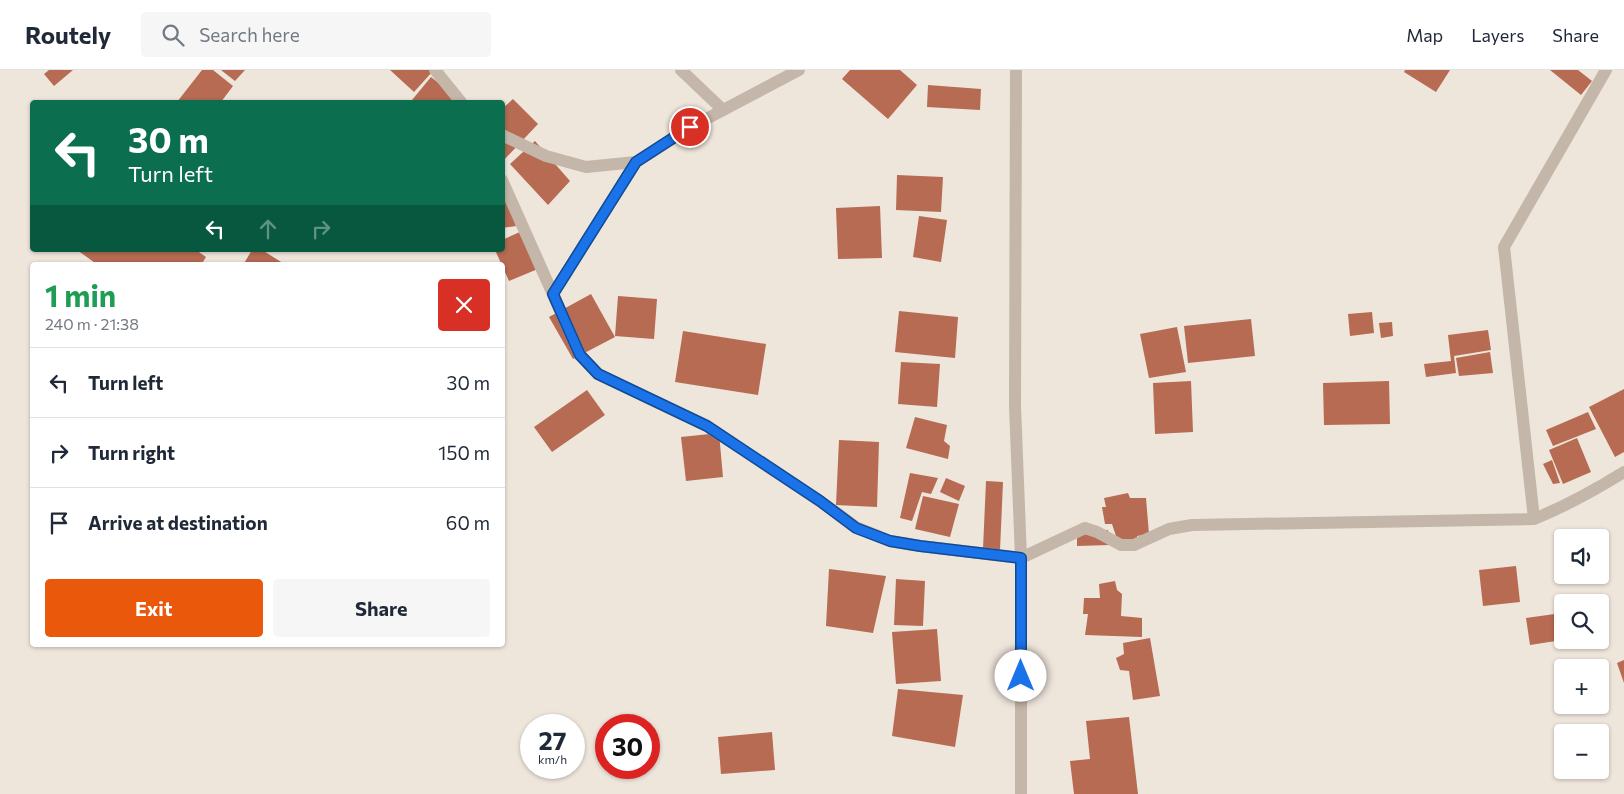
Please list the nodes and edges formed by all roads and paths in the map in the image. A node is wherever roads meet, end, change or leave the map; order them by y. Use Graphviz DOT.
graph roads {
  1 [pos="435,70"];
  2 [pos="681,70"];
  3 [pos="799,70"];
  4 [pos="1016,70"];
  5 [pos="1606,70"];
  6 [pos="459,100"];
  7 [pos="723,110"];
  8 [pos="505,137"];
  9 [pos="636,162"];
  10 [pos="505,187"];
  11 [pos="553,294"];
  12 [pos="1624,472"];
  13 [pos="1534,518"];
  14 [pos="1021,558"];
  15 [pos="1021,794"];
  1 -- 6 [label="street"];
  2 -- 7 [label="street"];
  3 -- 7 [label="street"];
  4 -- 14 [label="street"];
  5 -- 13 [label="street"];
  7 -- 9 [label="street"];
  8 -- 9 [label="street"];
  9 -- 11 [label="street"];
  10 -- 11 [label="street"];
  11 -- 14 [label="street"];
  12 -- 13 [label="street"];
  13 -- 14 [label="street"];
  14 -- 15 [label="street"];
}
